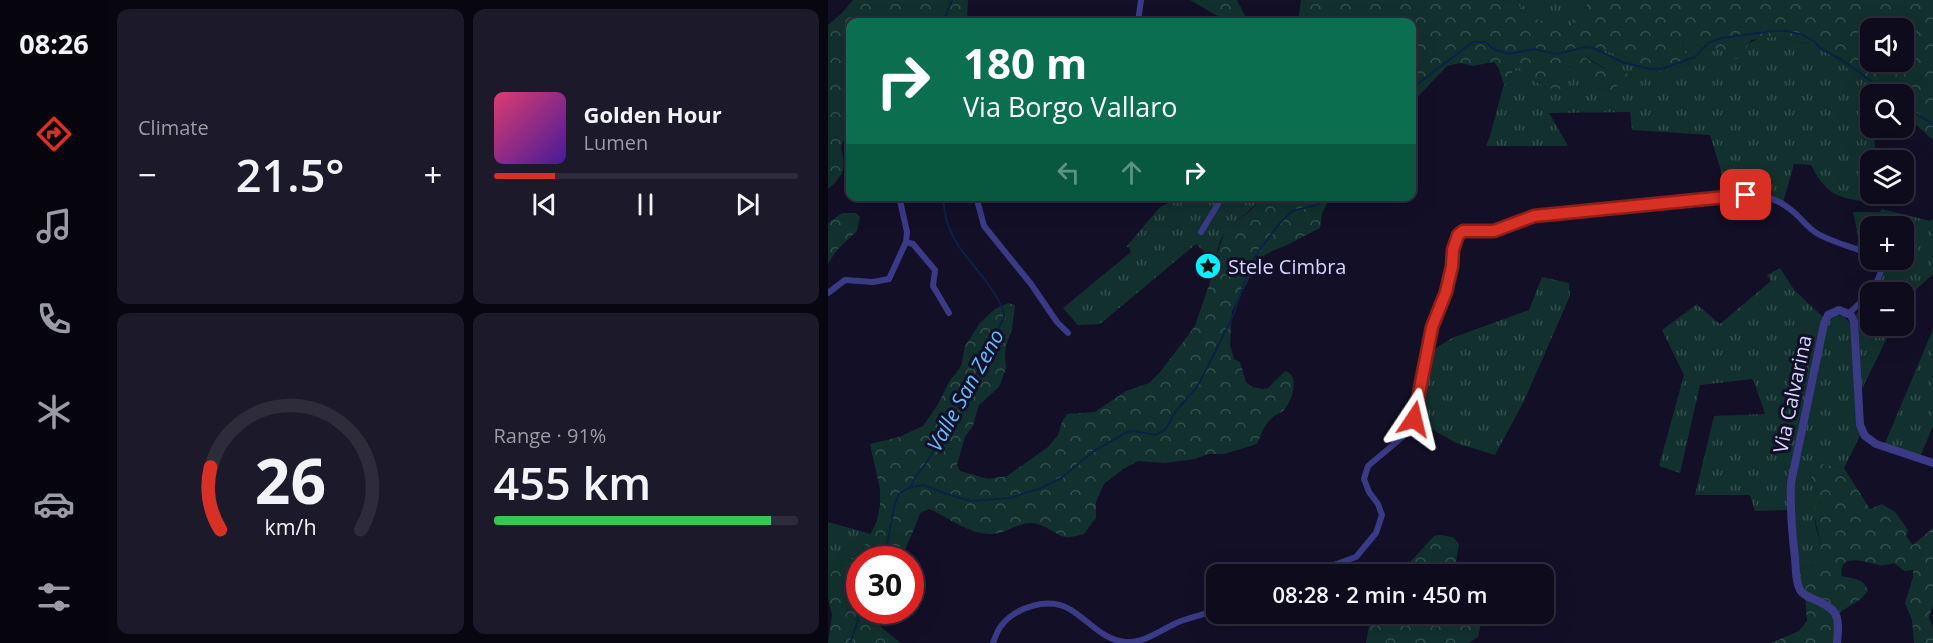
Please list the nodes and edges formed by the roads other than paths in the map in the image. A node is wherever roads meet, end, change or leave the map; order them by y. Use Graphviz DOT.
graph roads {
  1 [pos="1141,0"];
  2 [pos="1139,18"];
  3 [pos="900,201"];
  4 [pos="977,201"];
  5 [pos="1219,201"];
  6 [pos="1201,232"];
  7 [pos="906,242"];
  8 [pos="1860,251"];
  9 [pos="1882,270"];
  10 [pos="828,293"];
  11 [pos="949,313"];
  12 [pos="1848,314"];
  13 [pos="1068,333"];
  14 [pos="1933,463"];
  15 [pos="1336,564"];
  16 [pos="1206,613"];
  17 [pos="993,643"];
  18 [pos="1837,643"];
  1 -- 2 [label="street"];
  3 -- 7 [label="street"];
  4 -- 13 [label="street"];
  5 -- 6 [label="street"];
  7 -- 10 [label="street"];
  7 -- 11 [label="street"];
  8 -- 15 [label="street"];
  9 -- 12 [label="street"];
  12 -- 14 [label="street"];
  12 -- 18 [label="street, Via Calvarina"];
  16 -- 17 [label="street"];
}
